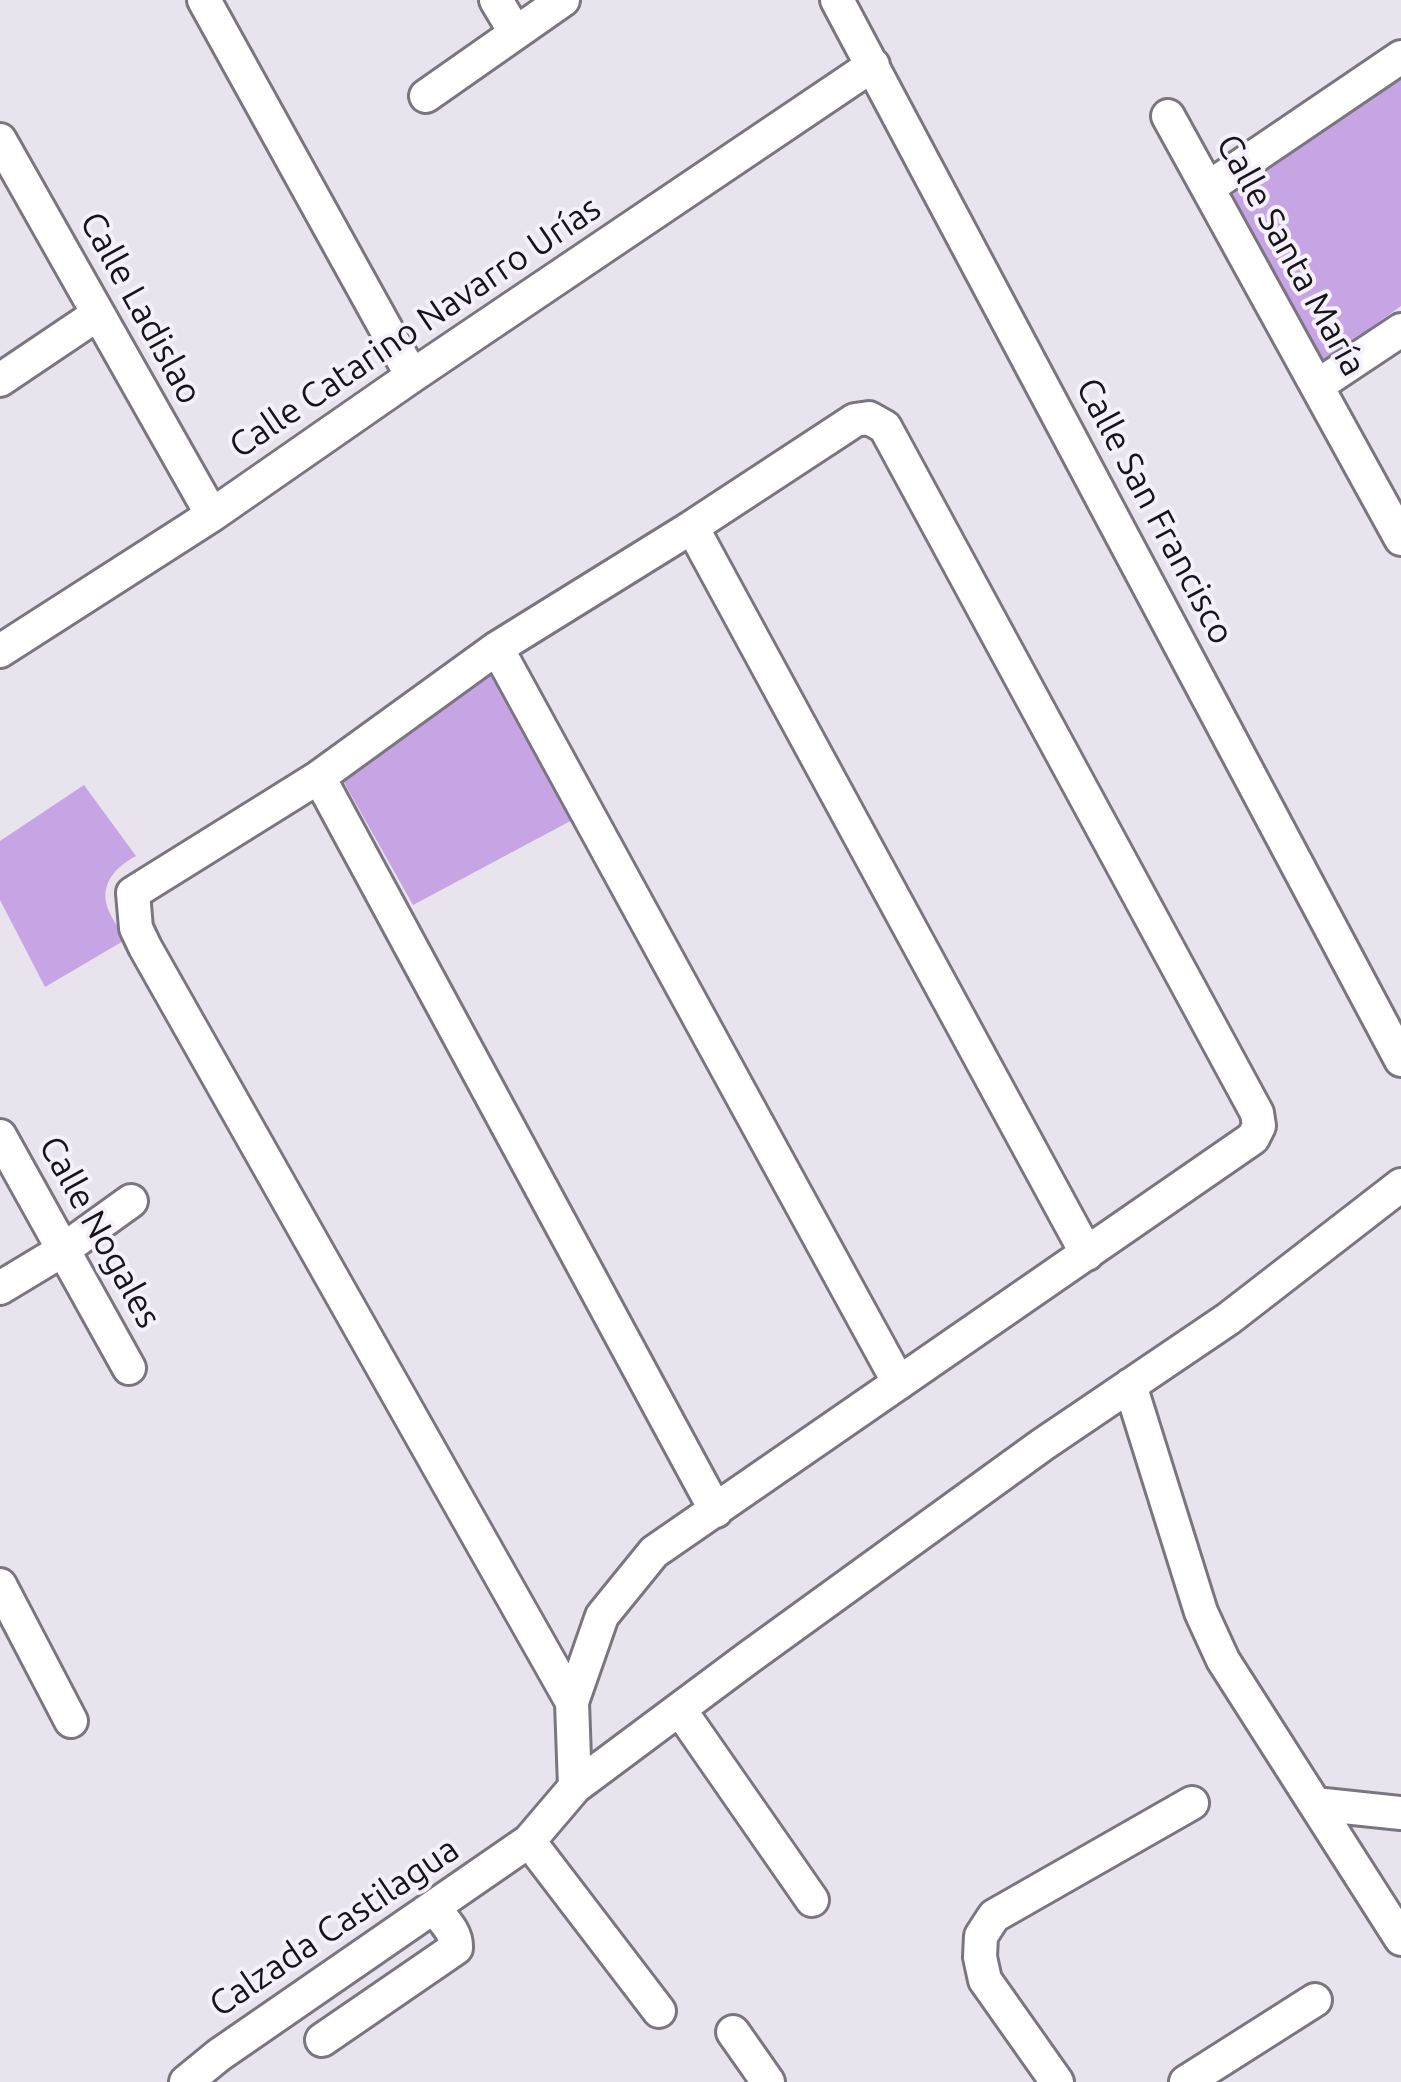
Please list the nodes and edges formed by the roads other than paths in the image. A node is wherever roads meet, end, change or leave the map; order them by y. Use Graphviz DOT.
graph roads {
  1 [pos="204,0"];
  2 [pos="496,0"];
  3 [pos="563,0"];
  4 [pos="837,0"];
  5 [pos="515,32"];
  6 [pos="1401,58"];
  7 [pos="873,65"];
  8 [pos="426,96"];
  9 [pos="1168,116"];
  10 [pos="0,140"];
  11 [pos="1208,188"];
  12 [pos="98,314"];
  13 [pos="1401,330"];
  14 [pos="412,376"];
  15 [pos="0,380"];
  16 [pos="1317,386"];
  17 [pos="212,516"];
  18 [pos="692,527"];
  19 [pos="1401,539"];
  20 [pos="497,648"];
  21 [pos="0,651"];
  22 [pos="319,777"];
  23 [pos="1401,1060"];
  24 [pos="0,1136"];
  25 [pos="1401,1184"];
  26 [pos="132,1202"];
  27 [pos="62,1250"];
  28 [pos="1087,1254"];
  29 [pos="0,1288"];
  30 [pos="129,1368"];
  31 [pos="900,1383"];
  32 [pos="1130,1385"];
  33 [pos="716,1511"];
  34 [pos="0,1585"];
  35 [pos="572,1702"];
  36 [pos="680,1710"];
  37 [pos="71,1721"];
  38 [pos="575,1787"];
  39 [pos="1192,1804"];
  40 [pos="1316,1804"];
  41 [pos="1401,1812"];
  42 [pos="530,1842"];
  43 [pos="812,1900"];
  44 [pos="434,1908"];
  45 [pos="1401,1939"];
  46 [pos="1314,2000"];
  47 [pos="659,2010"];
  48 [pos="733,2032"];
  49 [pos="322,2040"];
  50 [pos="186,2082"];
  51 [pos="768,2082"];
  52 [pos="1057,2082"];
  53 [pos="1186,2082"];
  1 -- 14 [label="street"];
  2 -- 5 [label="street"];
  3 -- 5 [label="street"];
  4 -- 7 [label="street, Calle San Francisco"];
  5 -- 8 [label="street"];
  6 -- 11 [label="street"];
  7 -- 14 [label="street, Calle Catarino Navarro Urías"];
  7 -- 23 [label="street, Calle San Francisco"];
  9 -- 11 [label="street, Calle Santa María"];
  10 -- 12 [label="street, Calle Ladislao"];
  11 -- 16 [label="street, Calle Santa María"];
  12 -- 15 [label="street"];
  12 -- 17 [label="street, Calle Ladislao"];
  13 -- 16 [label="street"];
  14 -- 17 [label="street, Calle Catarino Navarro Urías"];
  16 -- 19 [label="street, Calle Santa María"];
  17 -- 21 [label="street, Calle Catarino Navarro Urías"];
  18 -- 20 [label="street"];
  18 -- 28 [label="street"];
  18 -- 28 [label="street"];
  20 -- 22 [label="street"];
  20 -- 31 [label="street"];
  22 -- 33 [label="street"];
  22 -- 35 [label="street"];
  24 -- 27 [label="street, Calle Nogales"];
  25 -- 32 [label="street, Calzada Castilagua"];
  26 -- 27 [label="street"];
  27 -- 29 [label="street"];
  27 -- 30 [label="street, Calle Nogales"];
  28 -- 31 [label="street"];
  31 -- 33 [label="street"];
  32 -- 36 [label="street, Calzada Castilagua"];
  32 -- 40 [label="street"];
  33 -- 35 [label="street"];
  34 -- 37 [label="street"];
  35 -- 38 [label="street"];
  36 -- 38 [label="street, Calzada Castilagua"];
  36 -- 43 [label="street"];
  38 -- 42 [label="street, Calzada Castilagua"];
  39 -- 52 [label="street"];
  40 -- 41 [label="street"];
  40 -- 45 [label="street"];
  42 -- 44 [label="street, Calzada Castilagua"];
  42 -- 47 [label="street"];
  44 -- 49 [label="street"];
  44 -- 50 [label="street, Calzada Castilagua"];
  46 -- 53 [label="street"];
  48 -- 51 [label="street"];
}
